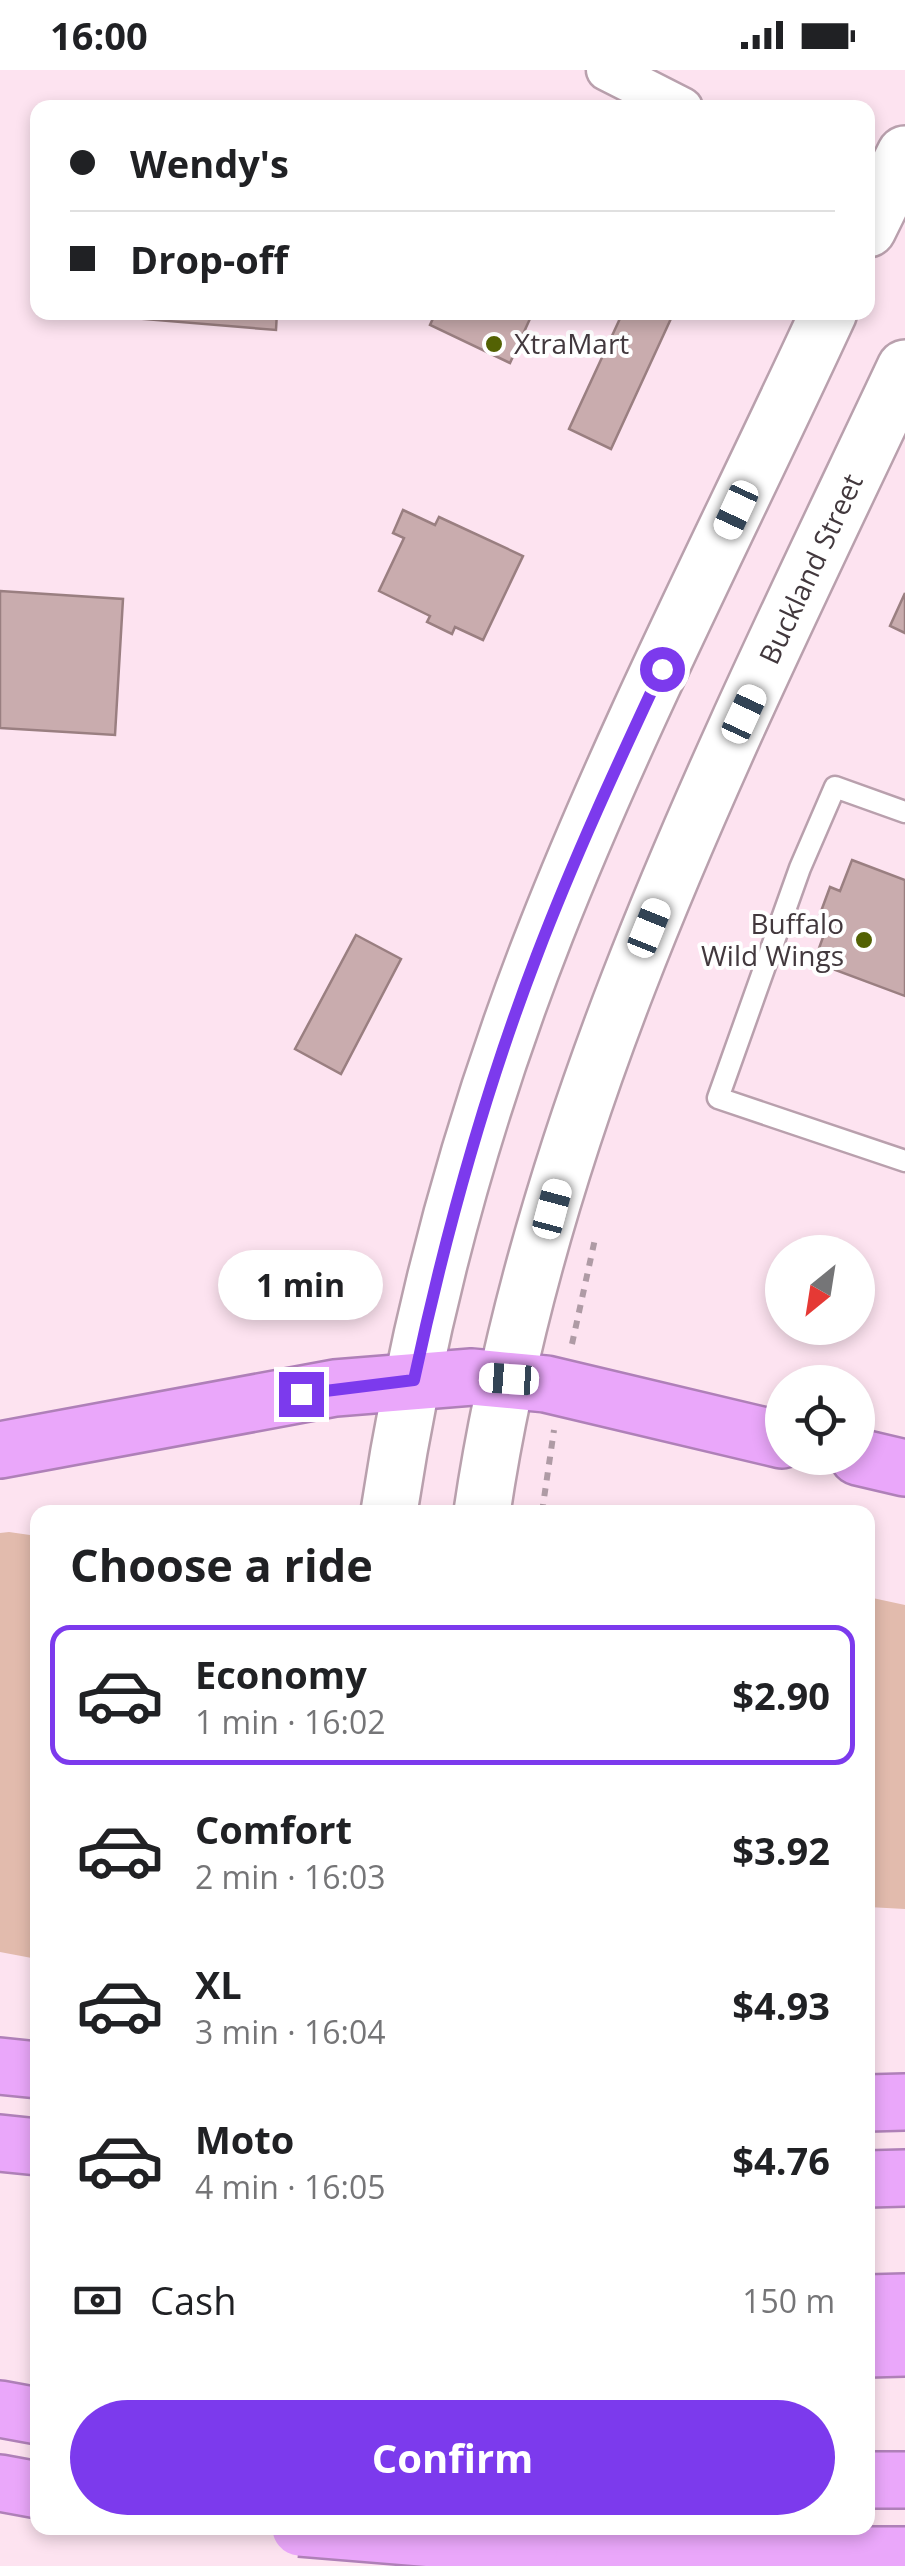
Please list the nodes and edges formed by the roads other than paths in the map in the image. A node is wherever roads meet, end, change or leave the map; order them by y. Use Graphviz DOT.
graph roads {
  1 [pos="606,70"];
  2 [pos="666,100"];
  3 [pos="825,320"];
  4 [pos="905,368"];
  5 [pos="905,812"];
  6 [pos="905,1162"];
  7 [pos="509,1379"];
  8 [pos="414,1380"];
  9 [pos="765,1436"];
  10 [pos="0,1450"];
  11 [pos="875,1461"];
  12 [pos="905,1468"];
  13 [pos="390,1505"];
  14 [pos="483,1505"];
  15 [pos="0,2066"];
  16 [pos="30,2069"];
  17 [pos="905,2102"];
  18 [pos="875,2103"];
  19 [pos="0,2142"];
  20 [pos="30,2146"];
  21 [pos="905,2178"];
  22 [pos="875,2179"];
  23 [pos="905,2302"];
  24 [pos="875,2303"];
  25 [pos="905,2348"];
  26 [pos="875,2349"];
  27 [pos="0,2409"];
  28 [pos="30,2415"];
  29 [pos="875,2480"];
  30 [pos="905,2480"];
  31 [pos="0,2483"];
  32 [pos="30,2489"];
  33 [pos="358,2535"];
  34 [pos="389,2535"];
  35 [pos="457,2535"];
  36 [pos="905,2556"];
  37 [pos="358,2566"];
  38 [pos="457,2566"];
  1 -- 2 [label="street"];
  3 -- 8 [label="main road"];
  4 -- 7 [label="main road, Buckland Street"];
  5 -- 6 [label="lane"];
  7 -- 8 [label="highway"];
  7 -- 9 [label="highway"];
  7 -- 14 [label="main road, Buckland Street"];
  8 -- 10 [label="highway"];
  8 -- 13 [label="main road"];
  11 -- 12 [label="highway"];
  15 -- 16 [label="highway"];
  17 -- 18 [label="highway"];
  19 -- 20 [label="highway"];
  21 -- 22 [label="highway"];
  23 -- 24 [label="highway"];
  25 -- 26 [label="highway"];
  27 -- 28 [label="highway"];
  29 -- 30 [label="highway"];
  31 -- 32 [label="highway"];
  33 -- 37 [label="main road"];
  34 -- 36 [label="highway, bridge"];
  35 -- 38 [label="main road"];
}
